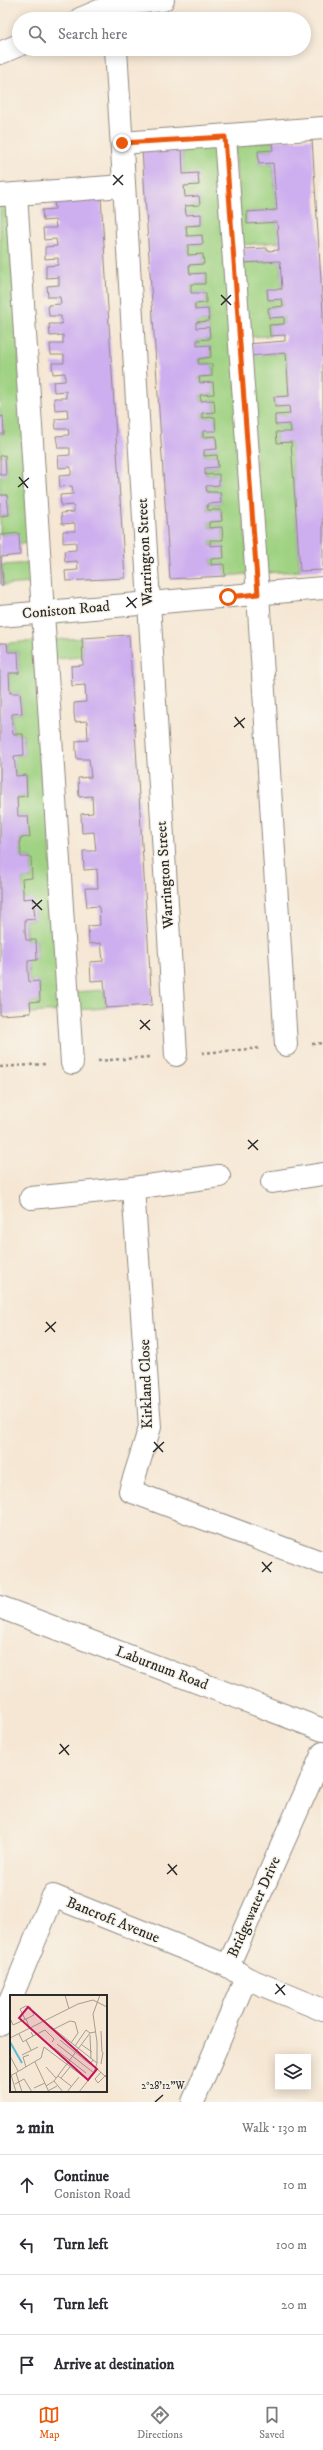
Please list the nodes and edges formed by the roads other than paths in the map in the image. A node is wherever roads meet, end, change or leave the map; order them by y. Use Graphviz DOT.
graph roads {
  1 [pos="163,0"];
  2 [pos="113,12"];
  3 [pos="12,48"];
  4 [pos="0,53"];
  5 [pos="116,56"];
  6 [pos="323,128"];
  7 [pos="225,137"];
  8 [pos="122,143"];
  9 [pos="123,186"];
  10 [pos="8,195"];
  11 [pos="323,588"];
  12 [pos="258,594"];
  13 [pos="148,602"];
  14 [pos="41,612"];
  15 [pos="0,616"];
  16 [pos="286,1045"];
  17 [pos="176,1055"];
  18 [pos="72,1063"];
  19 [pos="323,1174"];
  20 [pos="219,1176"];
  21 [pos="272,1182"];
  22 [pos="133,1188"];
  23 [pos="31,1198"];
  24 [pos="323,1563"];
  25 [pos="0,1607"];
  26 [pos="323,1730"];
  27 [pos="323,1753"];
  28 [pos="237,1972"];
  29 [pos="12,1995"];
  30 [pos="10,2000"];
  31 [pos="323,2010"];
  32 [pos="0,2025"];
  33 [pos="193,2102"];
  1 -- 2 [label="street"];
  3 -- 4 [label="street"];
  5 -- 8 [label="street, Warrington Street"];
  6 -- 7 [label="street"];
  7 -- 8 [label="street"];
  7 -- 12 [label="street"];
  8 -- 9 [label="street, Warrington Street"];
  9 -- 10 [label="street"];
  9 -- 13 [label="street, Warrington Street"];
  10 -- 14 [label="street"];
  11 -- 12 [label="street, Coniston Road"];
  12 -- 13 [label="street, Coniston Road"];
  12 -- 16 [label="street"];
  13 -- 14 [label="street, Coniston Road"];
  13 -- 17 [label="street, Warrington Street"];
  14 -- 15 [label="street, Coniston Road"];
  14 -- 18 [label="street"];
  19 -- 21 [label="street"];
  20 -- 22 [label="street"];
  22 -- 23 [label="street"];
  22 -- 24 [label="street, Kirkland Close"];
  25 -- 26 [label="street, Laburnum Road"];
  27 -- 28 [label="street, Bridgewater Drive"];
  28 -- 29 [label="street, Bancroft Avenue"];
  28 -- 31 [label="street, Bridgewater Drive"];
  28 -- 33 [label="street"];
  30 -- 32 [label="street, Bancroft Avenue"];
}
